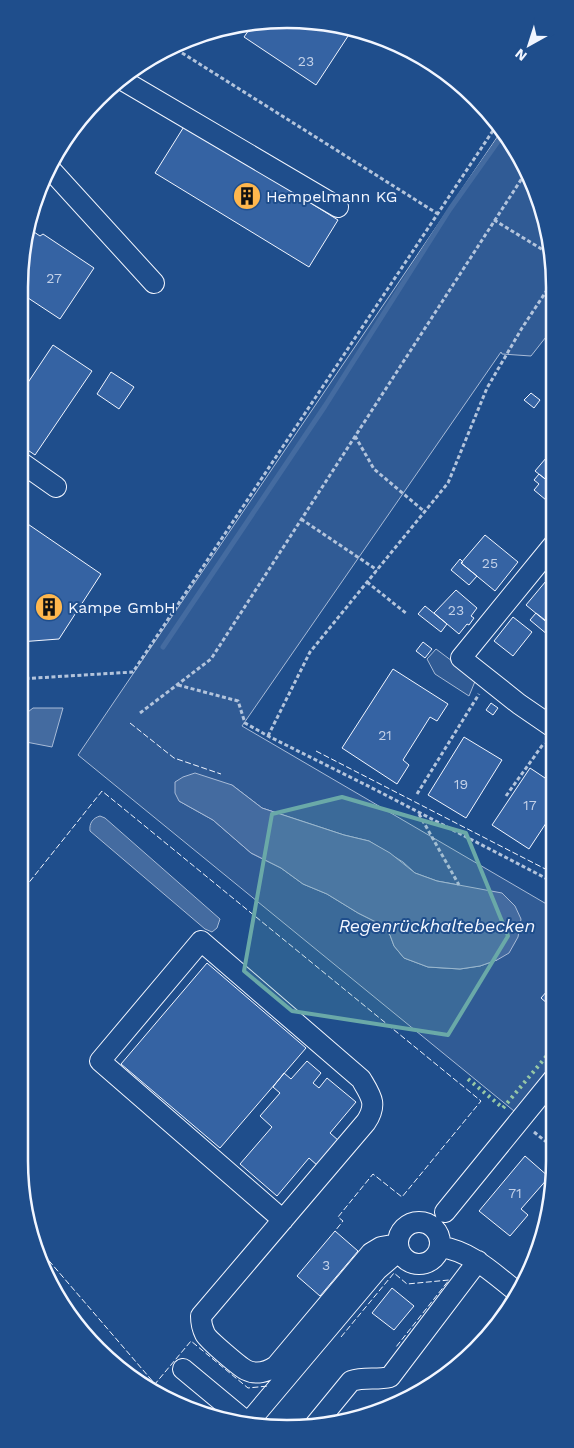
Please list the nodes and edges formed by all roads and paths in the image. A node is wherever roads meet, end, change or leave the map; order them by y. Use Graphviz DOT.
graph roads {
  1 [pos="179,51"];
  2 [pos="128,82"];
  3 [pos="494,130"];
  4 [pos="54,173"];
  5 [pos="522,177"];
  6 [pos="338,207"];
  7 [pos="438,214"];
  8 [pos="494,220"];
  9 [pos="544,250"];
  10 [pos="154,283"];
  11 [pos="546,292"];
  12 [pos="355,436"];
  13 [pos="28,467"];
  14 [pos="56,487"];
  15 [pos="425,512"];
  16 [pos="300,519"];
  17 [pos="546,554"];
  18 [pos="378,570"];
  19 [pos="367,582"];
  20 [pos="407,614"];
  21 [pos="28,678"];
  22 [pos="177,684"];
  23 [pos="483,687"];
  24 [pos="140,713"];
  25 [pos="546,723"];
  26 [pos="268,736"];
  27 [pos="546,739"];
  28 [pos="418,794"];
  29 [pos="506,796"];
  30 [pos="419,813"];
  31 [pos="546,879"];
  32 [pos="459,886"];
  33 [pos="546,1088"];
  34 [pos="520,1120"];
  35 [pos="546,1142"];
  36 [pos="445,1212"];
  37 [pos="282,1220"];
  38 [pos="398,1247"];
  39 [pos="440,1247"];
  40 [pos="478,1261"];
  41 [pos="513,1289"];
  42 [pos="183,1369"];
  43 [pos="240,1416"];
  44 [pos="252,1418"];
  45 [pos="321,1418"];
  1 -- 7 [label="path"];
  2 -- 6 [label="street"];
  3 -- 7 [label="path"];
  4 -- 10 [label="street"];
  5 -- 8 [label="path"];
  7 -- 21 [label="path"];
  8 -- 9 [label="path"];
  8 -- 12 [label="path"];
  11 -- 15 [label="path"];
  12 -- 15 [label="path"];
  12 -- 16 [label="path"];
  13 -- 14 [label="street"];
  15 -- 18 [label="path"];
  16 -- 18 [label="path"];
  16 -- 22 [label="path"];
  17 -- 25 [label="street"];
  18 -- 19 [label="path"];
  19 -- 20 [label="path"];
  19 -- 26 [label="path"];
  22 -- 24 [label="path"];
  22 -- 26 [label="path"];
  23 -- 28 [label="path"];
  26 -- 30 [label="path"];
  27 -- 29 [label="path"];
  30 -- 31 [label="path"];
  30 -- 32 [label="path"];
  33 -- 34 [label="street"];
  34 -- 35 [label="path"];
  34 -- 36 [label="street"];
  37 -- 37 [label="street"];
  37 -- 38 [label="street"];
  38 -- 39 [label="street"];
  38 -- 39 [label="street"];
  38 -- 44 [label="street"];
  39 -- 40 [label="street"];
  40 -- 41 [label="street"];
  40 -- 45 [label="street"];
  42 -- 43 [label="street"];
}
